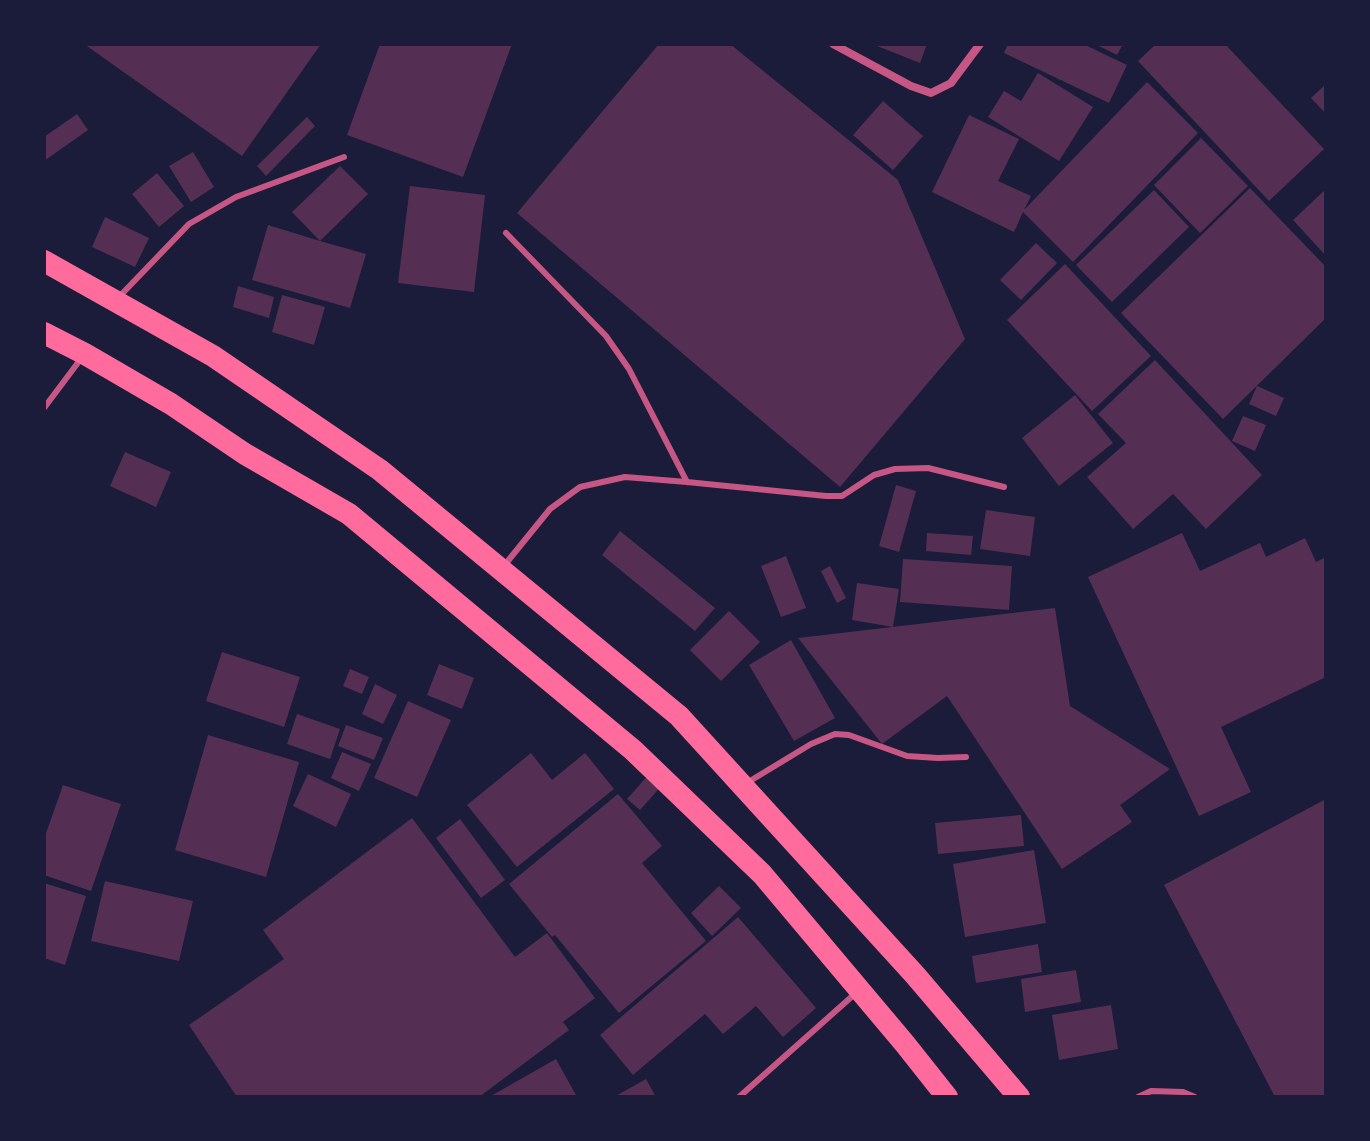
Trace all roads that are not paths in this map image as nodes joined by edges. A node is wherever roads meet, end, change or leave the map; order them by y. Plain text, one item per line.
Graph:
1 (833, 44) edge
2 (980, 44) edge
3 (344, 157) dead end
4 (506, 233) dead end
5 (44, 261) edge
6 (115, 300) junction
7 (44, 333) edge
8 (85, 354) junction
9 (44, 408) edge
10 (687, 482) junction
11 (1004, 487) dead end
12 (500, 570) junction
13 (966, 757) dead end
14 (742, 786) junction
15 (860, 990) junction
16 (739, 1097) edge
17 (947, 1097) edge
18 (1019, 1097) edge
19 (1138, 1097) edge
20 (1195, 1097) edge

1 - 2 street
3 - 6 lane
4 - 10 lane
5 - 6 highway
6 - 12 highway
7 - 8 highway
8 - 9 lane
8 - 15 highway
10 - 11 lane
10 - 12 lane
12 - 14 highway
13 - 14 lane
14 - 18 highway
15 - 16 lane
15 - 17 highway
19 - 20 lane

